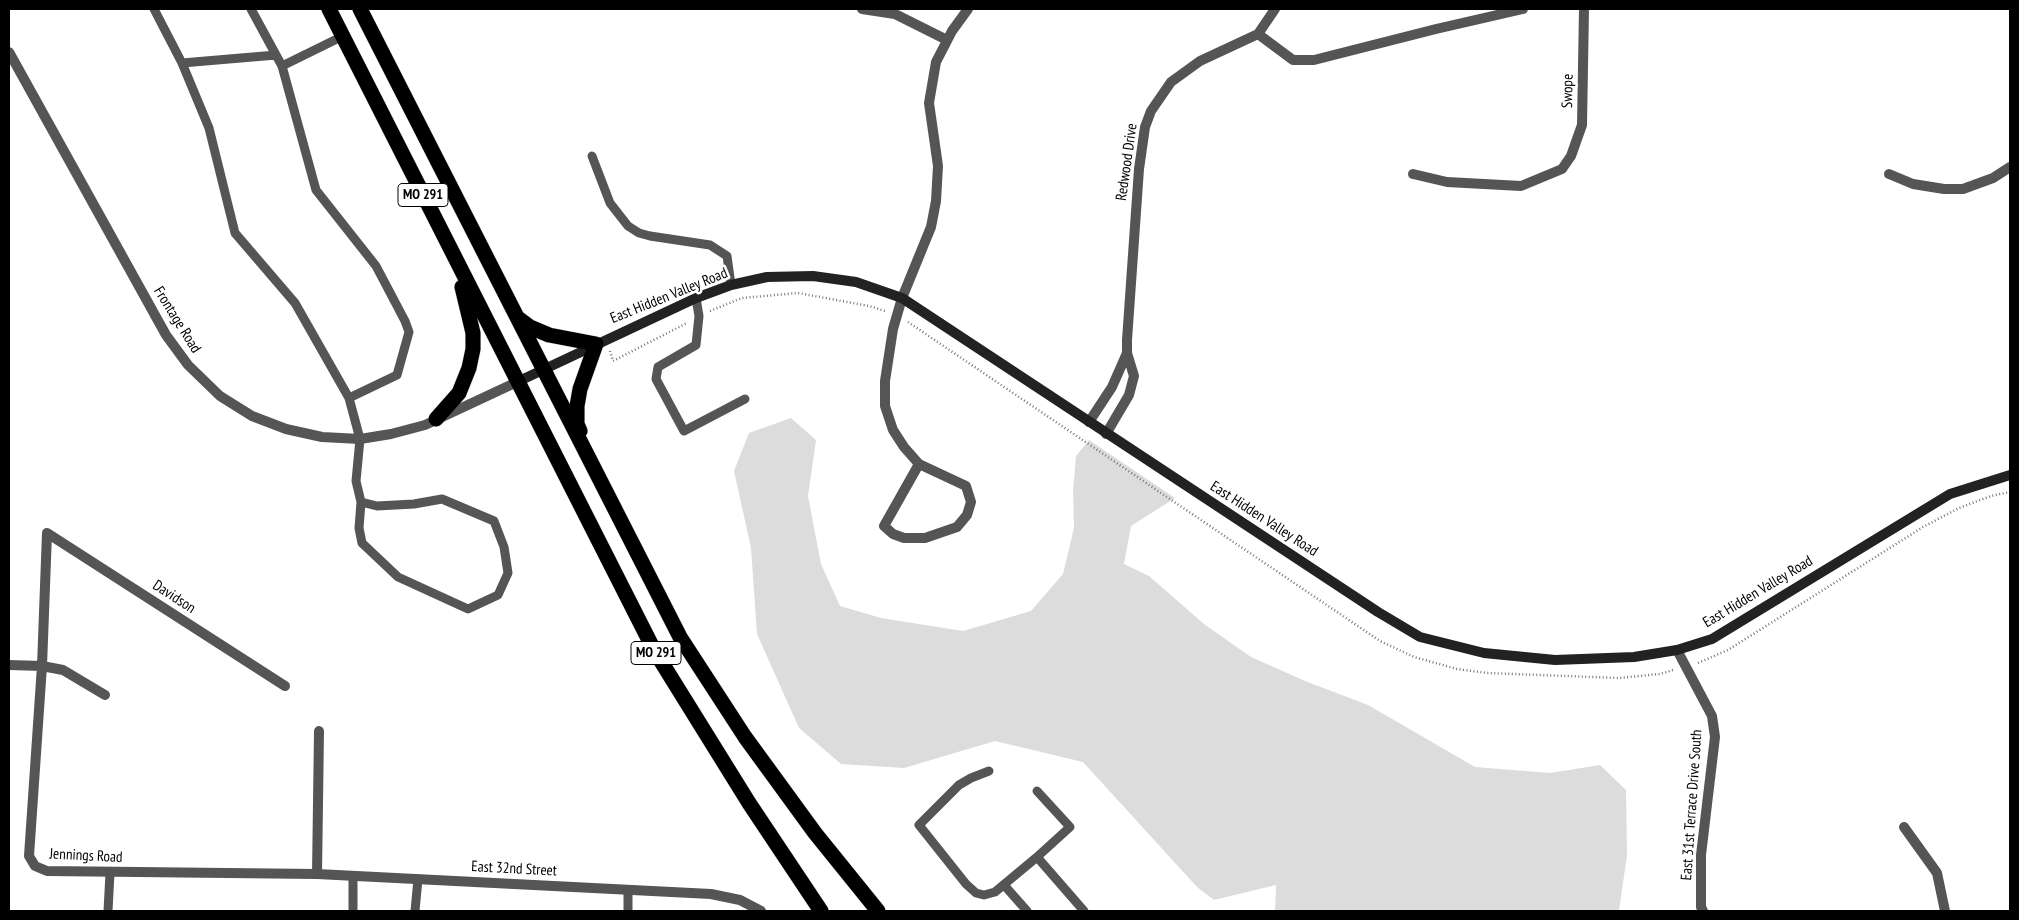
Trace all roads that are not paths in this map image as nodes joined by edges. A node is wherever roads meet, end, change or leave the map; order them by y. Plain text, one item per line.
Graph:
1 (154, 9) edge
2 (251, 9) edge
3 (329, 9) edge
4 (360, 9) edge
5 (862, 9) edge
6 (968, 9) edge
7 (1275, 9) edge
8 (1522, 9) edge
9 (1584, 9) edge
10 (1258, 34) junction
11 (343, 36) junction
12 (947, 40) junction
13 (9, 52) edge
14 (276, 55) junction
15 (182, 63) junction
16 (282, 66) junction
17 (592, 156) dead end
18 (2010, 166) edge
19 (1413, 174) dead end
20 (1889, 174) dead end
21 (452, 252) junction
22 (732, 285) junction
23 (696, 298) junction
24 (902, 298) junction
25 (516, 317) junction
26 (601, 341) junction
27 (1127, 353) junction
28 (544, 370) junction
29 (517, 382) junction
30 (349, 398) junction
31 (745, 399) dead end
32 (436, 419) junction
33 (1089, 422) junction
34 (1106, 434) junction
35 (360, 439) junction
36 (588, 458) junction
37 (919, 464) junction
38 (2010, 475) edge
39 (361, 502) junction
40 (47, 533) joint
41 (1677, 650) junction
42 (9, 665) edge
43 (42, 666) junction
44 (285, 686) dead end
45 (105, 695) dead end
46 (319, 731) dead end
47 (989, 771) dead end
48 (1037, 791) dead end
49 (1904, 827) dead end
50 (1037, 857) junction
51 (110, 873) junction
52 (262, 874) joint
53 (317, 874) junction
54 (354, 876) junction
55 (418, 879) junction
56 (1004, 885) junction
57 (628, 890) junction
58 (108, 911) edge
59 (353, 911) edge
60 (415, 911) edge
61 (628, 911) edge
62 (761, 911) edge
63 (820, 911) edge
64 (878, 911) edge
65 (1027, 911) edge
66 (1084, 911) edge
67 (1703, 911) edge
68 (1945, 911) edge

1 - 15 lane
2 - 14 lane
3 - 11 highway, MO 291
4 - 25 highway, MO 291
5 - 12 street
6 - 12 street
7 - 10 street
8 - 10 street
9 - 19 street, Swope
10 - 27 street, Redwood Drive
11 - 16 lane
11 - 21 highway, MO 291
12 - 24 street
13 - 35 street, Frontage Road
14 - 15 lane
14 - 16 lane
15 - 30 lane
16 - 30 lane
17 - 22 lane
18 - 20 street
21 - 29 highway, MO 291
21 - 32 highway
22 - 23 main road, East Hidden Valley Road
22 - 24 main road, East Hidden Valley Road
23 - 26 main road, East Hidden Valley Road
23 - 31 lane
24 - 33 main road, East Hidden Valley Road
24 - 37 street
25 - 26 highway
25 - 28 highway, MO 291
26 - 28 main road, East Hidden Valley Road
26 - 36 highway
27 - 33 street, Redwood Drive
27 - 34 street, Redwood Drive
28 - 29 main road, East Hidden Valley Road
28 - 36 highway, MO 291
29 - 32 street, Frontage Road
29 - 63 highway, MO 291
30 - 35 lane
32 - 35 street, Frontage Road
33 - 34 main road, East Hidden Valley Road
34 - 41 main road, East Hidden Valley Road
35 - 39 lane
36 - 64 highway, MO 291
37 - 37 street
38 - 41 main road, East Hidden Valley Road
39 - 39 lane
40 - 43 street, Jennings Road
40 - 44 street, Davidson
41 - 67 street, East 31st Terrace Drive South
42 - 43 street
43 - 45 street
43 - 51 street, Jennings Road
46 - 53 street
47 - 56 lane
48 - 50 lane
49 - 68 street
50 - 56 lane
50 - 66 lane
51 - 52 street, Jennings Road
51 - 58 lane
52 - 53 street, East 32nd Street
53 - 54 street, East 32nd Street
54 - 55 street, East 32nd Street
54 - 59 lane
55 - 57 street, East 32nd Street
55 - 60 lane
56 - 65 lane
57 - 61 lane
57 - 62 street, East 32nd Street

